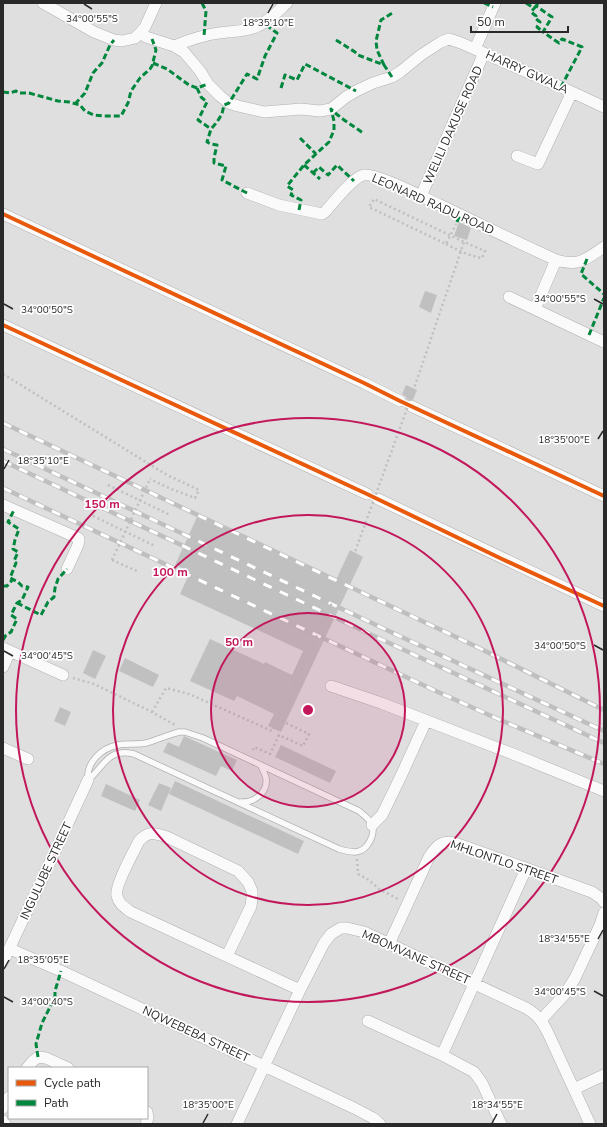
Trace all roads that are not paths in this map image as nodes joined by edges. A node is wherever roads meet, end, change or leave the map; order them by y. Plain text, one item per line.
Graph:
1 (156, 3) edge
2 (287, 3) edge
3 (495, 3) edge
4 (47, 4) edge
5 (140, 33) junction
6 (174, 46) junction
7 (479, 51) junction
8 (572, 92) junction
9 (604, 107) edge
10 (516, 156) dead end
11 (247, 193) dead end
12 (421, 196) junction
13 (3, 214) edge
14 (604, 247) edge
15 (556, 260) junction
16 (509, 297) dead end
17 (534, 309) junction
18 (3, 325) edge
19 (604, 342) edge
20 (400, 401) dead end
21 (411, 406) dead end
22 (367, 494) dead end
23 (604, 496) edge
24 (378, 499) dead end
25 (3, 505) edge
26 (67, 569) dead end
27 (604, 606) edge
28 (7, 649) edge
29 (3, 667) edge
30 (63, 675) road end
31 (331, 686) dead end
32 (426, 721) junction
33 (3, 748) edge
34 (28, 759) dead end
35 (261, 766) junction
36 (88, 780) junction
37 (604, 791) edge
38 (238, 802) junction
39 (372, 825) junction
40 (526, 869) junction
41 (604, 902) edge
42 (604, 913) edge
43 (389, 944) junction
44 (10, 949) junction
45 (227, 956) junction
46 (3, 962) edge
47 (474, 983) junction
48 (300, 990) junction
49 (541, 1020) junction
50 (368, 1021) dead end
51 (442, 1055) junction
52 (265, 1066) junction
53 (28, 1067) edge
54 (66, 1067) edge
55 (604, 1075) edge
56 (574, 1089) junction
57 (8, 1099) edge
58 (3, 1108) edge
59 (3, 1121) edge
60 (5, 1124) edge
61 (238, 1124) edge
62 (380, 1124) edge
63 (501, 1124) edge
64 (590, 1124) edge

1 - 5 street
2 - 6 street
3 - 7 street, WELILI DAKUSE ROAD
4 - 5 street
5 - 6 street
6 - 7 street, HARRY GWALA
7 - 8 street, HARRY GWALA
7 - 12 street, WELILI DAKUSE ROAD
8 - 9 street, HARRY GWALA
8 - 10 street
11 - 12 street, LEONARD RADU ROAD
12 - 15 street, LEONARD RADU ROAD
13 - 20 street
14 - 15 street, LEONARD RADU ROAD
15 - 17 street
16 - 17 street
17 - 19 street
18 - 22 street
21 - 23 street
24 - 27 street
25 - 26 street
28 - 29 street
28 - 30 street
31 - 32 street
32 - 37 street
32 - 39 street
33 - 34 street
35 - 36 lane
35 - 38 lane
35 - 39 lane
36 - 38 lane
36 - 44 street, INGULUBE STREET
38 - 39 lane
40 - 41 street, MHLONTLO STREET
40 - 43 street, MHLONTLO STREET
40 - 47 street
42 - 49 street
43 - 47 street, MBOMVANE STREET
43 - 48 street, MBOMVANE STREET
44 - 46 street, INGULUBE STREET
44 - 52 street, NQWEBEBA STREET
45 - 45 street
45 - 48 street
47 - 49 street, MBOMVANE STREET
47 - 51 street
48 - 52 street, MBOMVANE STREET
49 - 56 street, MBOMVANE STREET
50 - 51 street
51 - 63 street
52 - 61 street, MBOMVANE STREET
52 - 62 street, NQWEBEBA STREET
53 - 54 street
55 - 56 street
56 - 64 street, MBOMVANE STREET
57 - 58 street
59 - 60 street

